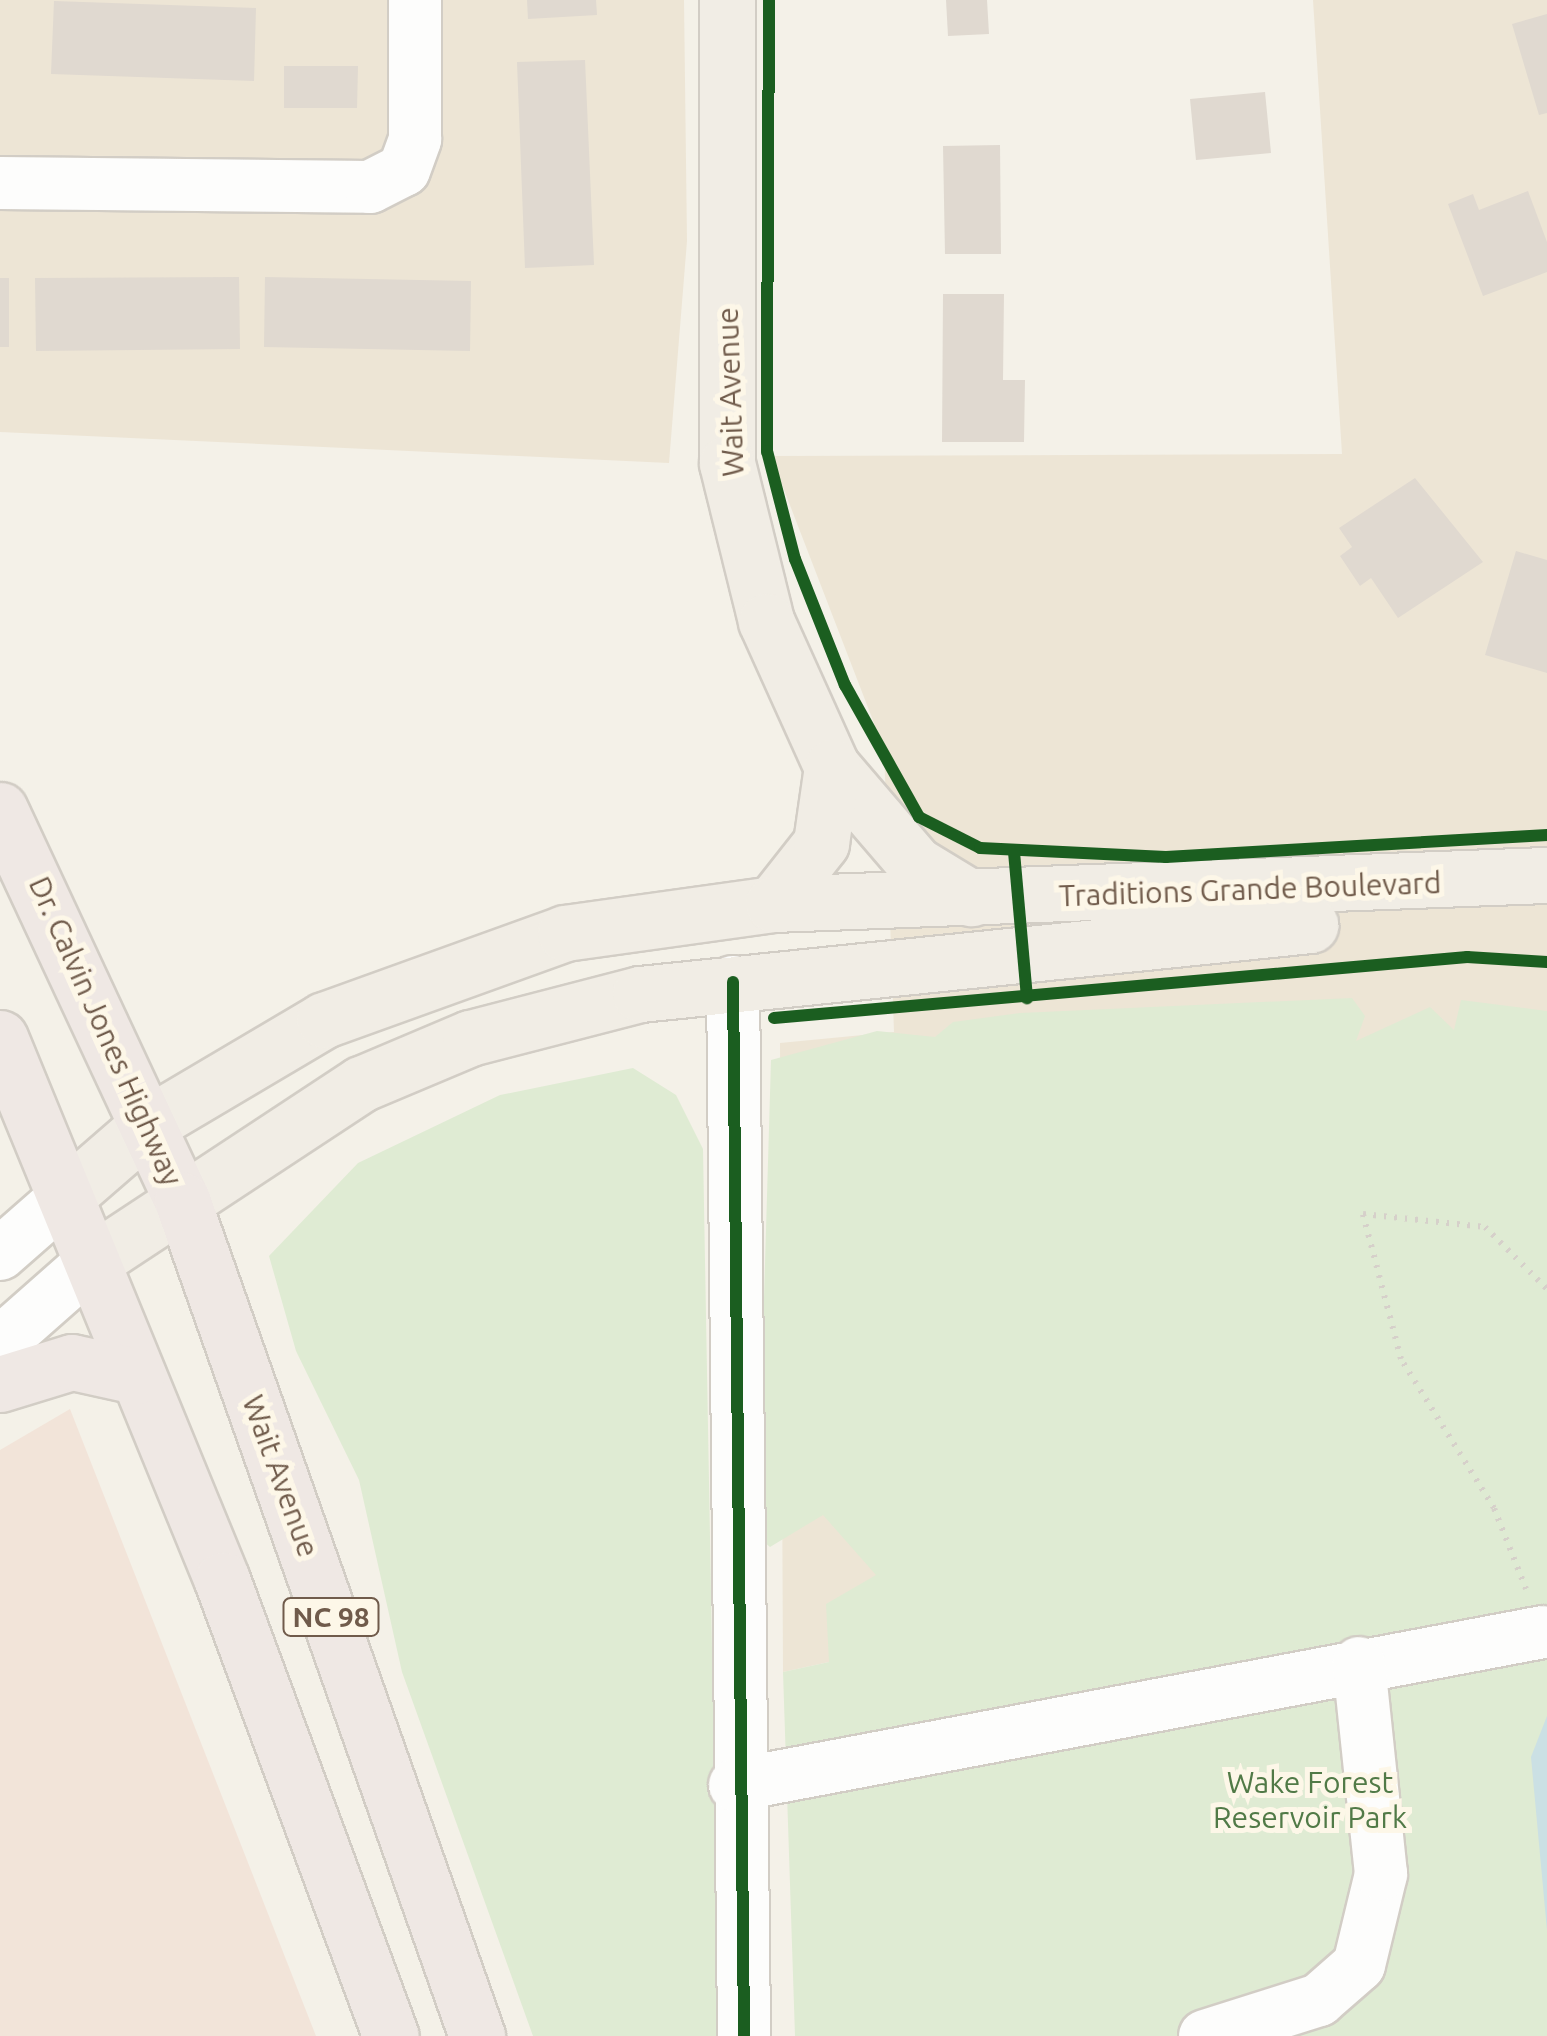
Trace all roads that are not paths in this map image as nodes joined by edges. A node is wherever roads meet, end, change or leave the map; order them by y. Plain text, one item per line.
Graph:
1 (415, 0) edge
2 (727, 0) edge
3 (0, 183) edge
4 (832, 767) junction
5 (0, 810) edge
6 (1547, 875) edge
7 (971, 898) junction
8 (773, 904) junction
9 (1547, 914) edge
10 (733, 982) junction
11 (0, 1038) edge
12 (150, 1124) junction
13 (66, 1196) junction
14 (182, 1200) junction
15 (0, 1254) edge
16 (94, 1260) junction
17 (0, 1343) edge
18 (136, 1376) junction
19 (0, 1384) edge
20 (1543, 1632) road end
21 (1360, 1663) junction
22 (735, 1785) junction
23 (390, 2036) edge
24 (478, 2036) edge
25 (744, 2036) edge
26 (1205, 2036) edge

1 - 3 street
2 - 4 main road, Wait Avenue
4 - 7 main road, Wait Avenue
4 - 8 main road
5 - 12 highway, Dr. Calvin Jones Highway / NC 98
6 - 7 main road, Traditions Grande Boulevard
7 - 8 main road, Traditions Grande Boulevard
8 - 12 main road, Traditions Grande Boulevard
9 - 10 main road, Traditions Grande Boulevard
10 - 14 main road, Traditions Grande Boulevard
10 - 22 street
11 - 13 highway, NC 98
12 - 13 main road, Traditions Grande Boulevard
12 - 14 highway, Dr. Calvin Jones Highway / NC 98
13 - 15 street
13 - 16 highway, NC 98
14 - 16 main road, Traditions Grande Boulevard
14 - 24 highway, Wait Avenue / NC 98
16 - 17 street
16 - 18 highway, NC 98
18 - 19 highway
18 - 23 highway, NC 98
20 - 21 street
21 - 22 street
21 - 26 street
22 - 25 street

